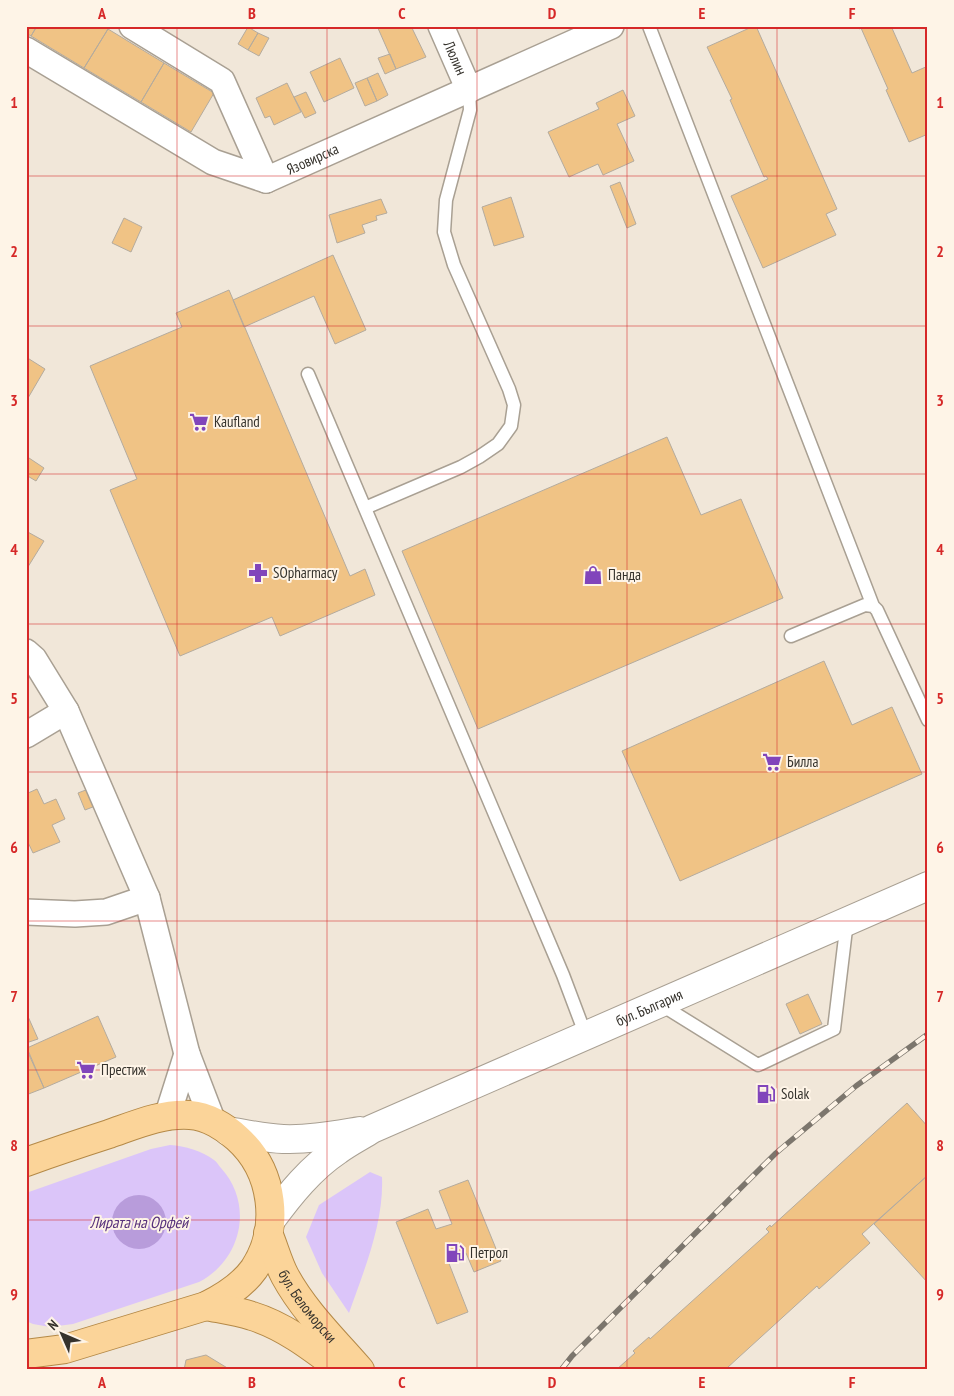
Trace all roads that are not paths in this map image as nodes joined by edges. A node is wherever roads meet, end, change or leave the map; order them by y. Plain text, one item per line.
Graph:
1 (132, 26) edge
2 (441, 26) edge
3 (611, 26) edge
4 (648, 26) edge
5 (26, 50) edge
6 (469, 90) junction
7 (266, 180) junction
8 (308, 374) dead end
9 (365, 508) junction
10 (872, 606) junction
11 (790, 636) dead end
12 (26, 652) edge
13 (66, 711) junction
14 (928, 720) edge
15 (26, 734) edge
16 (928, 886) edge
17 (147, 898) junction
18 (26, 912) edge
19 (847, 921) junction
20 (660, 1004) junction
21 (586, 1036) junction
22 (187, 1054) junction
23 (168, 1117) junction
24 (221, 1126) junction
25 (372, 1129) junction
26 (26, 1162) edge
27 (269, 1226) junction
28 (206, 1306) junction
29 (26, 1354) edge
30 (342, 1370) edge
31 (360, 1370) edge

1 - 7 street
2 - 6 street, Люлин
3 - 6 street, Язовирска
4 - 10 lane
5 - 7 street
6 - 7 street, Язовирска
6 - 9 lane
8 - 9 lane
9 - 21 lane
10 - 11 lane
10 - 14 lane
12 - 13 street
13 - 15 street
13 - 17 street
16 - 19 street, бул. България
17 - 18 street
17 - 22 street
19 - 20 street, бул. България
19 - 20 lane
20 - 21 street, бул. България
21 - 25 street, бул. България
22 - 23 street
22 - 24 street
23 - 24 main road
23 - 26 main road
24 - 25 street, бул. България
24 - 27 main road
25 - 27 street, бул. България
27 - 28 main road
27 - 31 main road, бул. Беломорски
28 - 29 main road
28 - 30 main road, бул. Беломорски

